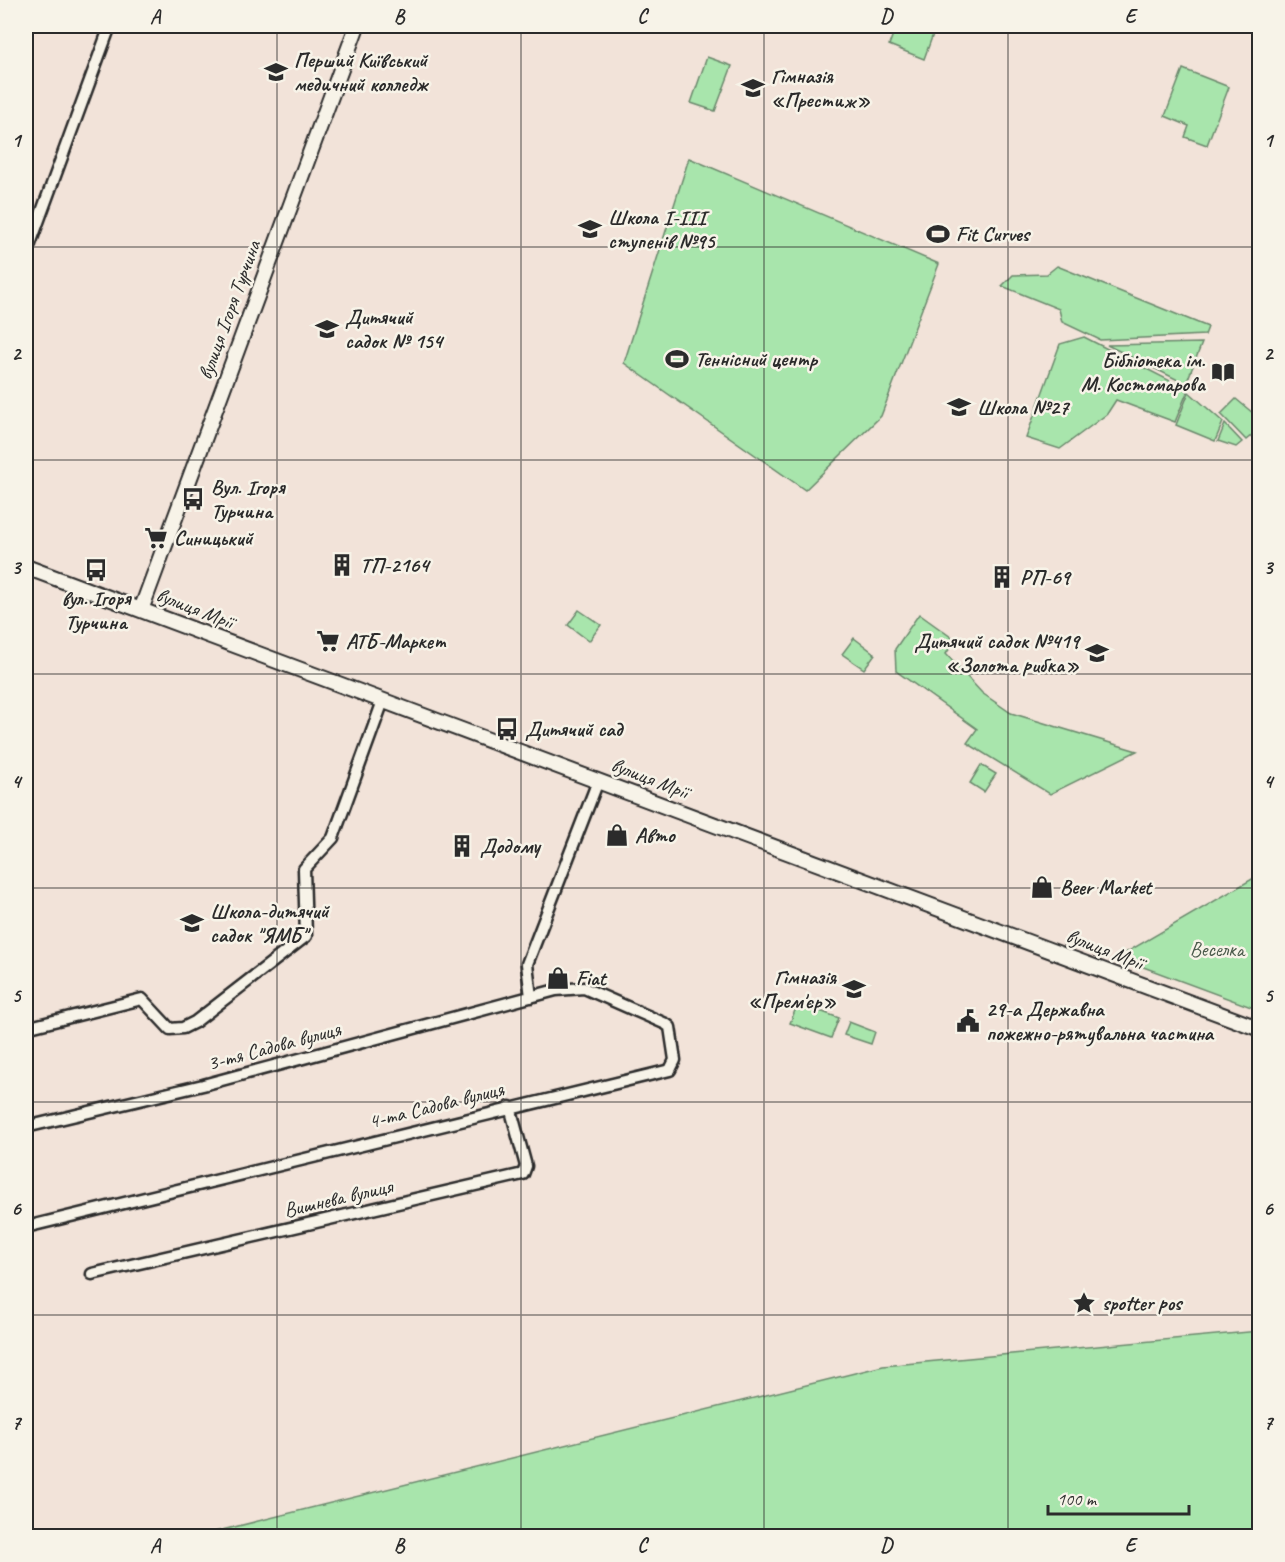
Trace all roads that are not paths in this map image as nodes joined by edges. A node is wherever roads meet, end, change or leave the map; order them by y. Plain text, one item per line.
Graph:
1 (110, 26) edge
2 (357, 26) edge
3 (26, 255) edge
4 (26, 567) edge
5 (141, 610) junction
6 (383, 701) junction
7 (598, 781) junction
8 (531, 997) junction
9 (26, 1028) edge
10 (1260, 1029) edge
11 (510, 1107) junction
12 (26, 1127) edge
13 (26, 1227) edge
14 (92, 1274) dead end

1 - 3 street
2 - 5 street, вулиця Ігоря Турчина
4 - 5 street, вулиця Мрії
5 - 6 street, вулиця Мрії
6 - 7 street, вулиця Мрії
6 - 9 street
7 - 8 street
7 - 10 street, вулиця Мрії
8 - 11 street, 4-та Садова вулиця
8 - 12 street, 3-тя Садова вулиця
11 - 13 street, 4-та Садова вулиця
11 - 14 street, Вишнева вулиця

